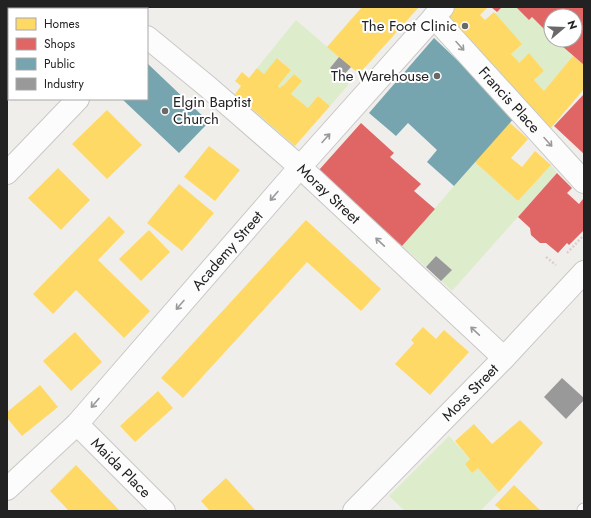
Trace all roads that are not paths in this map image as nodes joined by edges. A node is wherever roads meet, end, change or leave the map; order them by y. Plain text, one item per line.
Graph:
1 (439, 12) edge
2 (148, 38) edge
3 (77, 100) edge
4 (300, 167) junction
5 (7, 173) edge
6 (584, 182) edge
7 (584, 272) edge
8 (504, 358) junction
9 (77, 424) junction
10 (7, 489) edge
11 (164, 511) edge
12 (354, 511) edge

4 -> 1 street, Academy Street
1 -> 6 street, Francis Place
2 - 4 street, Moray Street
3 - 5 street
8 -> 4 street, Moray Street
4 -> 9 street, Academy Street
7 - 8 street, Moss Street
8 - 12 street, Moss Street
9 - 10 street, Academy Street
9 - 11 street, Maida Place

